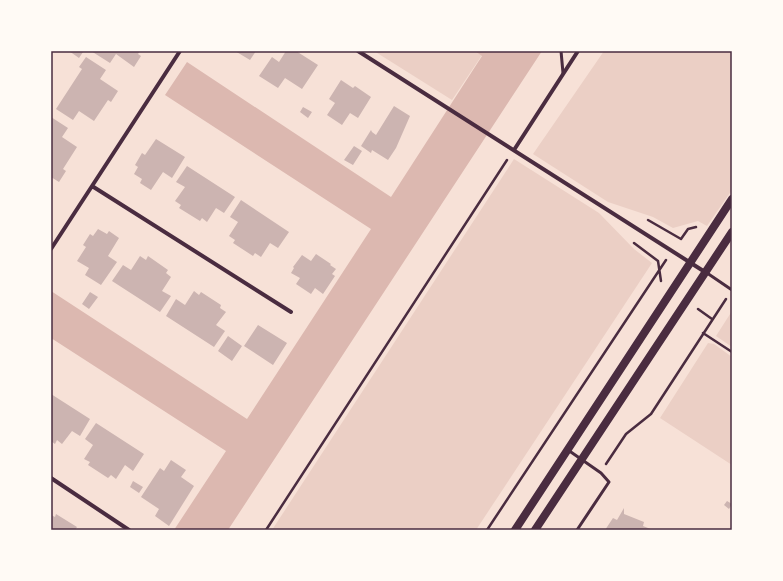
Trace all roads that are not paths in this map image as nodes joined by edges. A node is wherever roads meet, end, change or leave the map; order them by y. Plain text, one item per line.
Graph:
1 (180, 51) edge
2 (358, 51) edge
3 (561, 51) edge
4 (578, 51) edge
5 (563, 74) junction
6 (514, 150) junction
7 (92, 186) junction
8 (732, 199) edge
9 (732, 232) edge
10 (51, 249) edge
11 (690, 262) junction
12 (705, 272) junction
13 (732, 290) edge
14 (291, 312) dead end
15 (568, 450) junction
16 (582, 459) junction
17 (51, 478) edge
18 (128, 530) edge
19 (515, 530) edge
20 (535, 530) edge
21 (577, 530) edge

1 - 7 street
2 - 6 street
3 - 5 lane
4 - 5 street
5 - 6 street
6 - 11 street
7 - 10 street
7 - 14 street
8 - 11 main road
9 - 12 main road
11 - 12 street
11 - 15 main road
12 - 13 lane
12 - 16 main road
15 - 16 lane
15 - 19 main road
16 - 20 main road
16 - 21 lane
17 - 18 street

